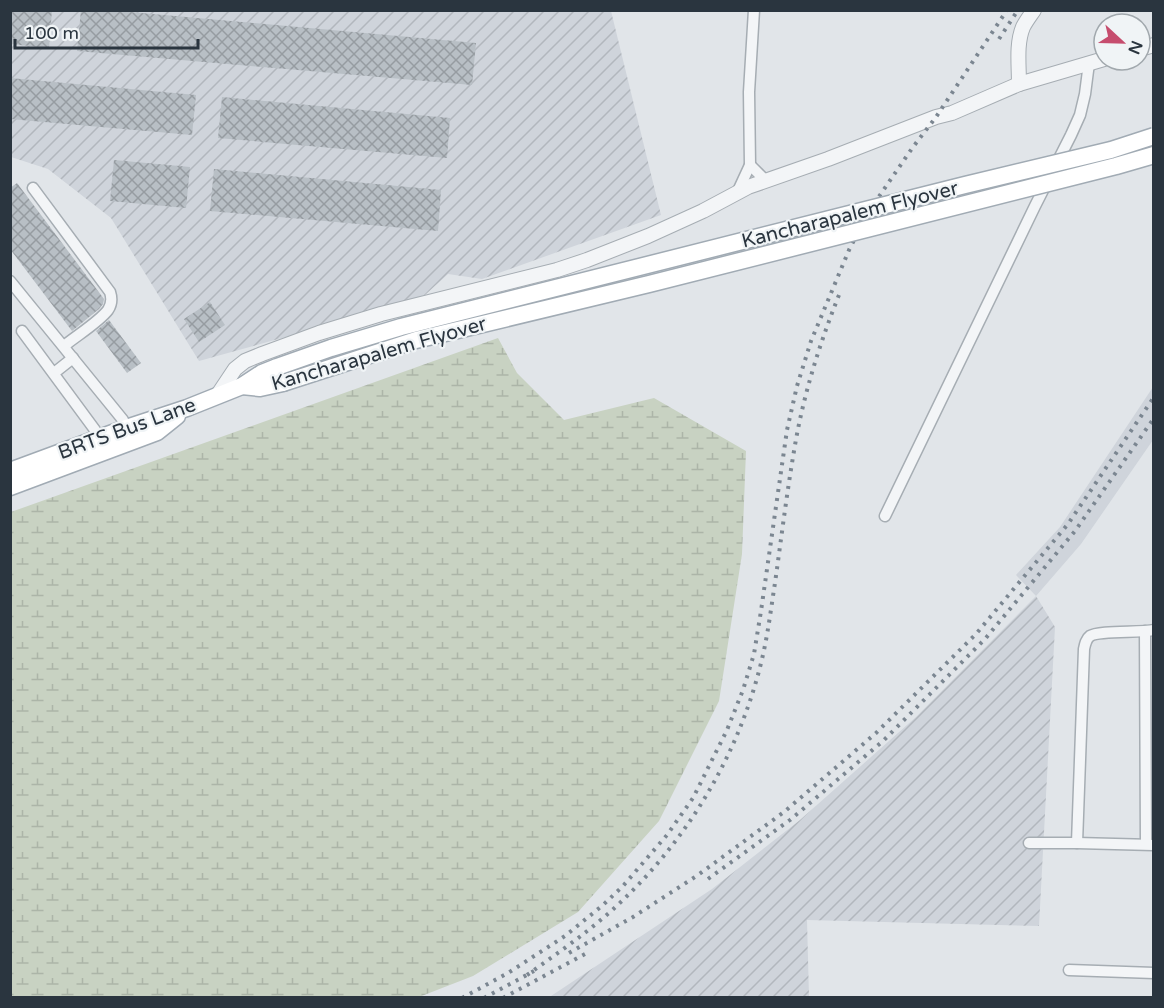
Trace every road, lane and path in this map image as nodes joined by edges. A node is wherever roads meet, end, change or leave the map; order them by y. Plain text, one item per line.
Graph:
1 (754, 10) edge
2 (1034, 10) edge
3 (1092, 62) edge
4 (1089, 63) junction
5 (1019, 84) junction
6 (1154, 136) edge
7 (1154, 156) edge
8 (750, 165) junction
9 (766, 181) junction
10 (33, 188) dead end
11 (738, 191) junction
12 (10, 281) edge
13 (21, 330) dead end
14 (64, 346) junction
15 (74, 358) junction
16 (54, 373) junction
17 (280, 375) junction
18 (243, 386) joint
19 (217, 396) junction
20 (187, 408) junction
21 (123, 420) junction
22 (95, 430) junction
23 (10, 459) edge
24 (10, 471) edge
25 (10, 487) edge
26 (885, 516) dead end
27 (1149, 630) edge
28 (1029, 843) dead end
29 (1077, 843) junction
30 (1150, 845) edge
31 (1069, 969) dead end
32 (1154, 973) edge

1 - 8 street
2 - 5 street
3 - 4 street
4 - 5 street
4 - 26 street
5 - 9 street
6 - 17 main road, Kancharapalem Flyover, bridge
7 - 17 main road, Kancharapalem Flyover, bridge
8 - 9 street
8 - 11 street
9 - 11 street
10 - 14 street
11 - 19 street
12 - 14 street
13 - 16 street
14 - 15 street
15 - 16 street
15 - 21 street
16 - 22 street
17 - 18 main road, Kancharapalem Flyover
18 - 19 main road, BRTS Bus Lane
19 - 20 main road, BRTS Bus Lane
20 - 21 main road
20 - 24 main road, BRTS Bus Lane
20 - 25 main road
21 - 22 main road
22 - 23 main road
27 - 29 street
27 - 30 street
28 - 29 street
29 - 30 street
31 - 32 street

